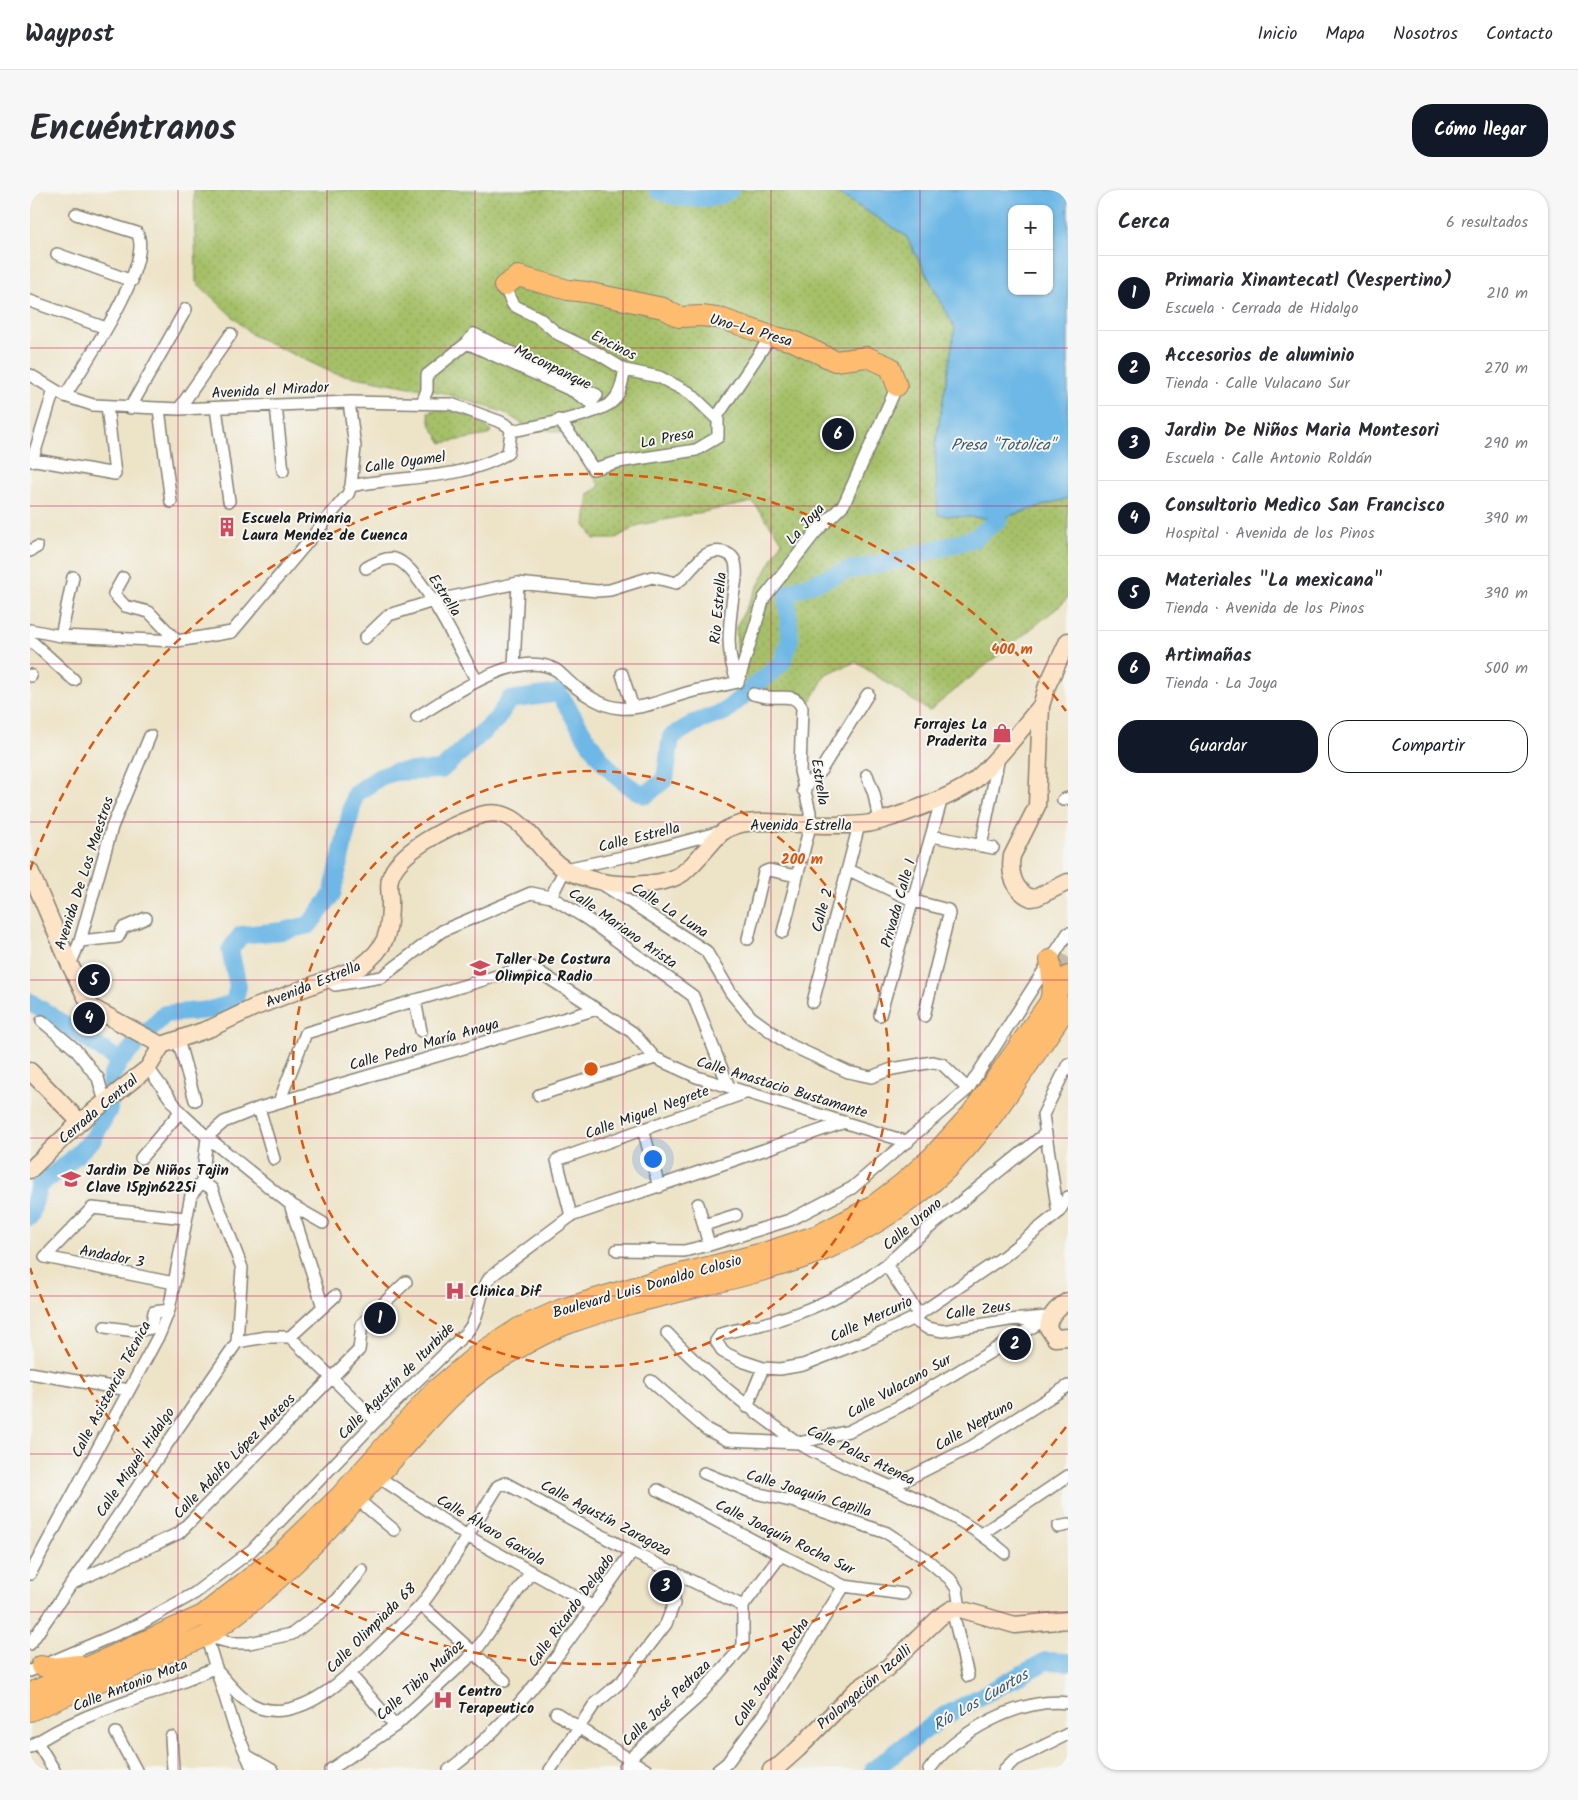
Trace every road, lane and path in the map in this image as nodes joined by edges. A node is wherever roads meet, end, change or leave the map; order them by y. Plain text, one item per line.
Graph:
1 (76, 214) dead end
2 (57, 254) dead end
3 (132, 281) junction
4 (504, 286) joint
5 (30, 301) edge
6 (186, 309) dead end
7 (106, 328) junction
8 (231, 334) dead end
9 (771, 336) junction
10 (467, 343) junction
11 (625, 370) junction
12 (30, 375) edge
13 (897, 386) joint
14 (54, 390) junction
15 (65, 396) junction
16 (349, 402) junction
17 (422, 402) junction
18 (107, 406) junction
19 (276, 406) junction
20 (130, 408) junction
21 (216, 408) junction
22 (159, 409) junction
23 (179, 409) junction
24 (559, 420) junction
25 (718, 420) junction
26 (511, 431) junction
27 (31, 460) edge
28 (283, 471) dead end
29 (351, 486) junction
30 (229, 501) dead end
31 (171, 502) dead end
32 (366, 568) dead end
33 (73, 577) dead end
34 (123, 578) dead end
35 (518, 582) junction
36 (433, 601) junction
37 (30, 630) edge
38 (60, 636) junction
39 (364, 638) dead end
40 (30, 640) edge
41 (177, 641) junction
42 (1068, 641) edge
43 (514, 667) junction
44 (622, 674) dead end
45 (74, 680) dead end
46 (476, 681) junction
47 (739, 683) junction
48 (753, 694) dead end
49 (868, 694) dead end
50 (1042, 706) junction
51 (633, 708) junction
52 (417, 717) dead end
53 (150, 736) dead end
54 (1000, 756) junction
55 (867, 774) dead end
56 (803, 790) junction
57 (942, 798) junction
58 (879, 822) junction
59 (859, 825) junction
60 (810, 826) junction
61 (720, 832) junction
62 (932, 836) junction
63 (981, 846) junction
64 (993, 848) dead end
65 (565, 869) junction
66 (848, 870) junction
67 (30, 871) edge
68 (796, 876) junction
69 (597, 881) junction
70 (1068, 882) edge
71 (551, 897) junction
72 (35, 898) edge
73 (914, 901) junction
74 (146, 918) dead end
75 (783, 932) dead end
76 (1068, 933) edge
77 (748, 939) dead end
78 (80, 941) junction
79 (1050, 960) junction
80 (70, 965) junction
81 (1068, 976) edge
82 (327, 979) junction
83 (414, 1000) junction
84 (813, 1002) dead end
85 (1059, 1003) edge
86 (597, 1009) junction
87 (880, 1016) dead end
88 (924, 1016) dead end
89 (42, 1021) dead end
90 (421, 1031) dead end
91 (178, 1040) junction
92 (161, 1045) junction
93 (655, 1058) junction
94 (1068, 1064) edge
95 (148, 1068) junction
96 (30, 1071) edge
97 (729, 1087) junction
98 (968, 1089) junction
99 (748, 1092) junction
100 (539, 1095) dead end
101 (195, 1100) dead end
102 (105, 1102) junction
103 (279, 1102) junction
104 (259, 1108) junction
105 (180, 1112) junction
106 (80, 1122) junction
107 (845, 1122) junction
108 (643, 1129) junction
109 (1046, 1133) junction
110 (207, 1137) junction
111 (908, 1142) junction
112 (141, 1158) dead end
113 (274, 1159) dead end
114 (32, 1163) edge
115 (202, 1182) junction
116 (658, 1187) junction
117 (1068, 1196) edge
118 (290, 1204) junction
119 (698, 1204) dead end
120 (1058, 1213) junction
121 (736, 1215) dead end
122 (571, 1216) junction
123 (185, 1218) junction
124 (323, 1224) dead end
125 (704, 1225) junction
126 (709, 1245) junction
127 (617, 1250) dead end
128 (887, 1266) junction
129 (406, 1282) dead end
130 (174, 1283) junction
131 (336, 1296) dead end
132 (1068, 1301) edge
133 (323, 1307) junction
134 (169, 1310) junction
135 (1051, 1316) junction
136 (915, 1317) junction
137 (105, 1327) dead end
138 (666, 1334) dead end
139 (290, 1337) junction
140 (1068, 1337) edge
141 (716, 1341) joint
142 (237, 1342) junction
143 (763, 1368) junction
144 (30, 1373) edge
145 (332, 1376) junction
146 (651, 1381) dead end
147 (1068, 1386) edge
148 (129, 1390) junction
149 (401, 1397) junction
150 (747, 1407) junction
151 (416, 1411) junction
152 (376, 1421) junction
153 (799, 1443) junction
154 (704, 1473) dead end
155 (377, 1476) junction
156 (1068, 1476) edge
157 (508, 1483) joint
158 (893, 1486) junction
159 (658, 1490) dead end
160 (357, 1499) junction
161 (394, 1530) dead end
162 (983, 1533) junction
163 (467, 1536) junction
164 (632, 1552) junction
165 (1005, 1553) dead end
166 (781, 1556) junction
167 (362, 1570) dead end
168 (674, 1571) junction
169 (531, 1572) junction
170 (30, 1574) edge
171 (70, 1584) junction
172 (844, 1586) junction
173 (904, 1594) dead end
174 (421, 1605) junction
175 (592, 1606) junction
176 (743, 1606) junction
177 (956, 1609) junction
178 (1068, 1620) edge
179 (206, 1636) junction
180 (30, 1644) edge
181 (475, 1652) junction
182 (109, 1658) junction
183 (35, 1668) edge
184 (217, 1669) junction
185 (350, 1674) junction
186 (968, 1676) dead end
187 (505, 1681) dead end
188 (30, 1693) edge
189 (1068, 1703) edge
190 (30, 1712) edge
191 (556, 1713) dead end
192 (394, 1726) junction
193 (577, 1728) junction
194 (116, 1733) dead end
195 (1068, 1734) edge
196 (171, 1738) dead end
197 (34, 1744) edge
198 (246, 1755) junction
199 (626, 1765) edge
200 (132, 1768) edge
201 (54, 1770) edge
202 (173, 1770) edge
203 (253, 1770) edge
204 (272, 1770) edge
205 (330, 1770) edge
206 (449, 1770) edge
207 (550, 1770) edge
208 (646, 1770) edge
209 (718, 1770) edge
210 (771, 1770) edge
211 (929, 1770) edge
212 (1004, 1770) edge

1 - 3 street
2 - 3 street
3 - 7 street
4 - 9 highway, Uno-La Presa
4 - 11 street, Encinos
5 - 7 street
6 - 20 street
7 - 15 street
8 - 23 street
9 - 13 highway, Uno-La Presa
9 - 25 street, La Presa
10 - 10 street, Maconpanque
10 - 17 street
11 - 24 street
11 - 25 street, Encinos
12 - 14 street, Avenida el Mirador
13 - 47 street, La Joya
14 - 15 street, Avenida el Mirador
14 - 27 street
15 - 18 street, Avenida el Mirador
16 - 17 street, Avenida el Mirador
16 - 19 street, Avenida el Mirador
16 - 29 street
17 - 26 street, Avenida el Mirador
18 - 20 street, Avenida el Mirador
18 - 27 street
19 - 21 street, Avenida el Mirador
19 - 28 street
20 - 22 street, Avenida el Mirador
21 - 23 street, Avenida el Mirador
21 - 30 street
22 - 23 street, Avenida el Mirador
22 - 31 street
24 - 25 street, La Presa
24 - 26 street
26 - 29 street, Calle Oyamel
29 - 41 street, Calle Oyamel
32 - 36 street, Estrella
33 - 38 street
34 - 41 street
35 - 36 street, Rio Estrella
35 - 43 street
35 - 47 street, Rio Estrella
36 - 39 street, Rio Estrella
36 - 46 street, Estrella
37 - 38 street
38 - 41 street
40 - 45 street
42 - 50 street
43 - 46 street
43 - 51 street
44 - 51 street
46 - 52 street
47 - 51 street
48 - 56 street, Estrella
49 - 56 street
50 - 54 street, Avenida Estrella
50 - 70 street
53 - 78 street, Avenida De Los Maestros
54 - 57 street, Avenida Estrella
54 - 63 street
55 - 58 street
56 - 60 street, Estrella
57 - 58 street, Avenida Estrella
57 - 62 street, Privada Calle 1
58 - 59 street, Avenida Estrella
59 - 60 street, Avenida Estrella
59 - 66 street, Calle 2
60 - 61 street, Avenida Estrella
60 - 68 street
61 - 65 street, Calle Estrella
61 - 69 street, Avenida Estrella
62 - 63 street
62 - 73 street, Privada Calle 1
63 - 64 street
65 - 69 street, Avenida Estrella
65 - 71 street
65 - 82 street, Avenida Estrella
66 - 73 street
66 - 84 street, Calle 2
67 - 72 street
68 - 75 street
68 - 77 street
69 - 98 street, Calle La Luna
71 - 82 street, Calle Mariano Arista
71 - 97 street, Calle Mariano Arista
72 - 80 street
73 - 87 street, Privada Calle 1
73 - 88 street
74 - 78 street
76 - 79 street
78 - 80 street, Avenida De Los Maestros
79 - 85 highway
79 - 98 street
80 - 92 street
81 - 85 highway, Boulevard Luis Donaldo Colosio
82 - 91 street, Avenida Estrella
83 - 86 street, Calle Anastacio Bustamante
83 - 90 street
83 - 103 street
85 - 151 highway, Boulevard Luis Donaldo Colosio
85 - 155 highway, Boulevard Luis Donaldo Colosio
86 - 93 street, Calle Anastacio Bustamante
86 - 103 street, Calle Pedro María Anaya
89 - 102 street
91 - 92 street, Avenida Estrella
91 - 101 street
92 - 95 street, Cerrada Central
93 - 97 street, Calle Anastacio Bustamante
93 - 100 street
94 - 109 street
95 - 102 street, Cerrada Central
95 - 105 street
96 - 106 street
97 - 99 street, Calle Anastacio Bustamante
98 - 111 street
99 - 107 street, Calle Anastacio Bustamante
99 - 108 street, Calle Miguel Negrete
102 - 106 street, Cerrada Central
103 - 104 street, Calle Pedro María Anaya
104 - 110 street, Calle Pedro María Anaya
104 - 113 street
105 - 110 street
105 - 112 street
106 - 114 street, Cerrada Central
107 - 111 street, Calle Anastacio Bustamante
107 - 116 street, Calle Agustín de Iturbide
108 - 116 street
108 - 122 street, Calle Miguel Negrete
109 - 120 street
109 - 128 street, Calle Urano
110 - 115 street
110 - 118 street
111 - 126 street
115 - 123 street, Calle Asistencia Técnica
115 - 142 street
116 - 122 street, Calle Agustín de Iturbide
117 - 120 street, Calle Mercurio
118 - 124 street
118 - 133 street
119 - 125 street
120 - 136 street, Calle Mercurio
121 - 125 street
122 - 149 street, Calle Agustín de Iturbide
123 - 130 street, Calle Asistencia Técnica
123 - 130 street, Andador 3
125 - 126 street
126 - 127 street
128 - 136 street
128 - 141 street, Calle Urano
129 - 145 street, Calle Adolfo López Mateos
130 - 134 street, Calle Asistencia Técnica
131 - 133 street
132 - 135 street
133 - 139 street
134 - 137 street
134 - 148 street, Calle Asistencia Técnica
135 - 136 street, Calle Zeus
135 - 140 street
135 - 153 street, Calle Vulacano Sur
136 - 143 street, Calle Mercurio
138 - 150 street, Calle Palas Atenea
139 - 142 street
139 - 145 street
141 - 143 street, Calle Mercurio
142 - 171 street, Calle Miguel Hidalgo
143 - 150 street
144 - 148 street
145 - 152 street
145 - 171 street, Calle Adolfo López Mateos
146 - 153 street, Calle Vulacano Sur
147 - 158 street, Calle Neptuno
148 - 170 street, Calle Asistencia Técnica
149 - 151 street
149 - 152 street, Calle Agustín de Iturbide
150 - 153 street, Calle Palas Atenea
151 - 182 highway, Boulevard Luis Donaldo Colosio
152 - 183 street, Calle Agustín de Iturbide
153 - 158 street, Calle Palas Atenea
154 - 177 street, Calle Joaquín Capilla
155 - 160 highway, Boulevard Luis Donaldo Colosio
155 - 163 street, Calle Álvaro Gaxiola
156 - 162 street
157 - 163 street, Calle Olimpiada 68
157 - 164 street, Calle Agustín Zaragoza
158 - 162 street, Calle Palas Atenea
159 - 166 street, Calle Joaquín Rocha Sur
160 - 161 street
160 - 179 highway, Boulevard Luis Donaldo Colosio
162 - 165 street, Calle Palas Atenea
163 - 169 street, Calle Álvaro Gaxiola
163 - 174 street, Calle Olimpiada 68
164 - 168 street, Calle Agustín Zaragoza
164 - 175 street, Calle Ricardo Delgado
166 - 172 street, Calle Joaquín Rocha Sur
166 - 176 street
167 - 179 street
168 - 176 street, Calle Agustín Zaragoza
168 - 193 street
169 - 175 street, Calle Álvaro Gaxiola
169 - 181 street, Calle Tibio Muñoz
171 - 180 street, Calle Miguel Hidalgo
172 - 173 street, Calle Joaquín Rocha Sur
172 - 209 street, Calle Joaquín Rocha
174 - 181 street
174 - 185 street, Calle Olimpiada 68
175 - 206 street, Calle Ricardo Delgado
176 - 199 street, Calle José Pedraza
177 - 178 street
177 - 186 street, Calle Joaquín Capilla
177 - 210 street, Prolongación Izcalli
179 - 184 street
179 - 190 highway, Boulevard Luis Donaldo Colosio
181 - 187 street
181 - 192 street, Calle Tibio Muñoz
182 - 183 highway
182 - 188 highway, Boulevard Luis Donaldo Colosio
184 - 185 street, Calle Olimpiada 68
184 - 197 street, Calle Antonio Mota
184 - 198 street
185 - 192 street
189 - 211 street
191 - 193 street
192 - 205 street, Calle Tibio Muñoz
193 - 199 street
193 - 207 street
194 - 200 street
195 - 212 street
196 - 202 street
197 - 201 street
198 - 203 street
198 - 204 street
199 - 208 street

